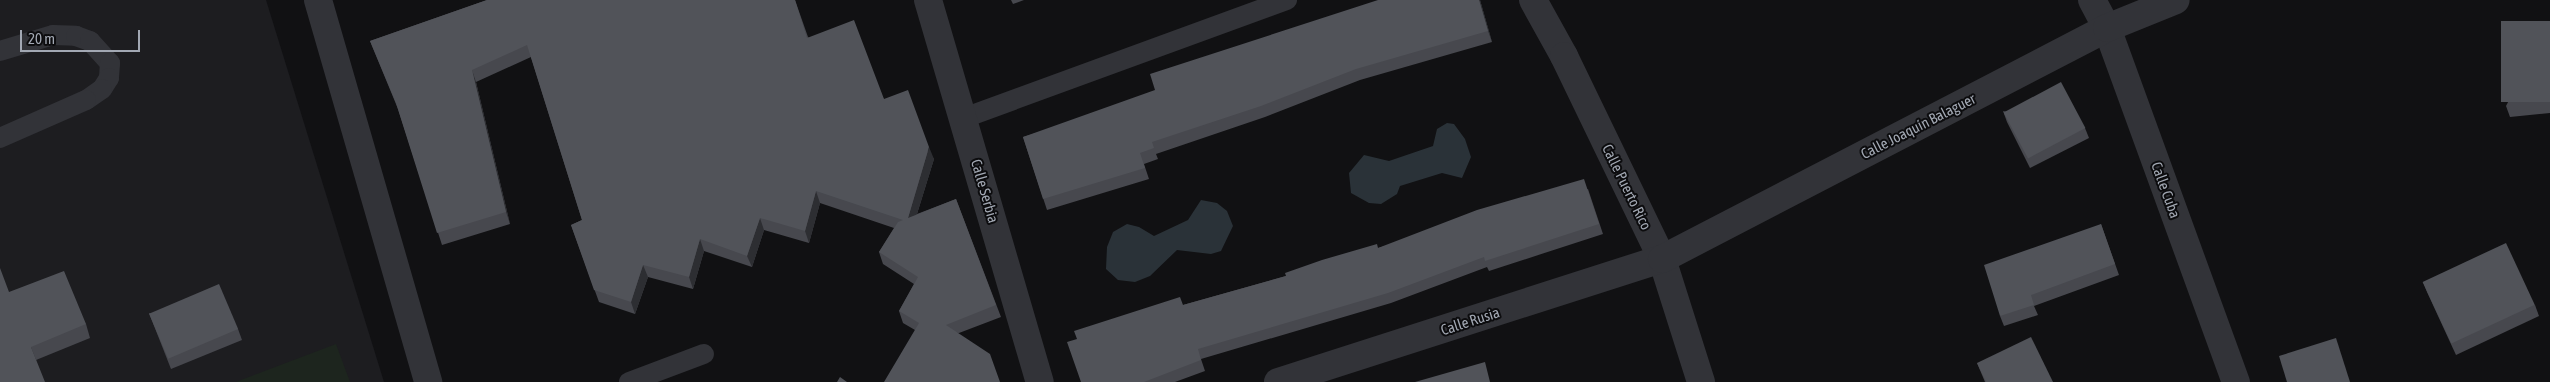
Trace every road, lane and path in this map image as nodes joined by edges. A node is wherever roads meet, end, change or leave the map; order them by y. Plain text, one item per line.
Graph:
1 (318, 0) edge
2 (928, 0) edge
3 (1286, 0) edge
4 (1533, 0) edge
5 (2092, 0) edge
6 (2176, 0) edge
7 (2107, 28) junction
8 (0, 51) edge
9 (964, 118) junction
10 (0, 138) edge
11 (1662, 259) junction
12 (704, 354) dead end
13 (428, 382) edge
14 (629, 382) edge
15 (1040, 382) edge
16 (1278, 382) edge
17 (1700, 382) edge
18 (2236, 382) edge

1 - 13 street
2 - 9 street, Calle Serbia
3 - 9 lane
4 - 11 street, Calle Puerto Rico
5 - 7 street, Calle Cuba
6 - 7 street, Calle Joaquín Balaguer
7 - 11 street, Calle Joaquín Balaguer
7 - 18 street, Calle Cuba
8 - 10 lane
9 - 15 street, Calle Serbia
11 - 16 street, Calle Rusia
11 - 17 street, Calle Puerto Rico
12 - 14 lane

